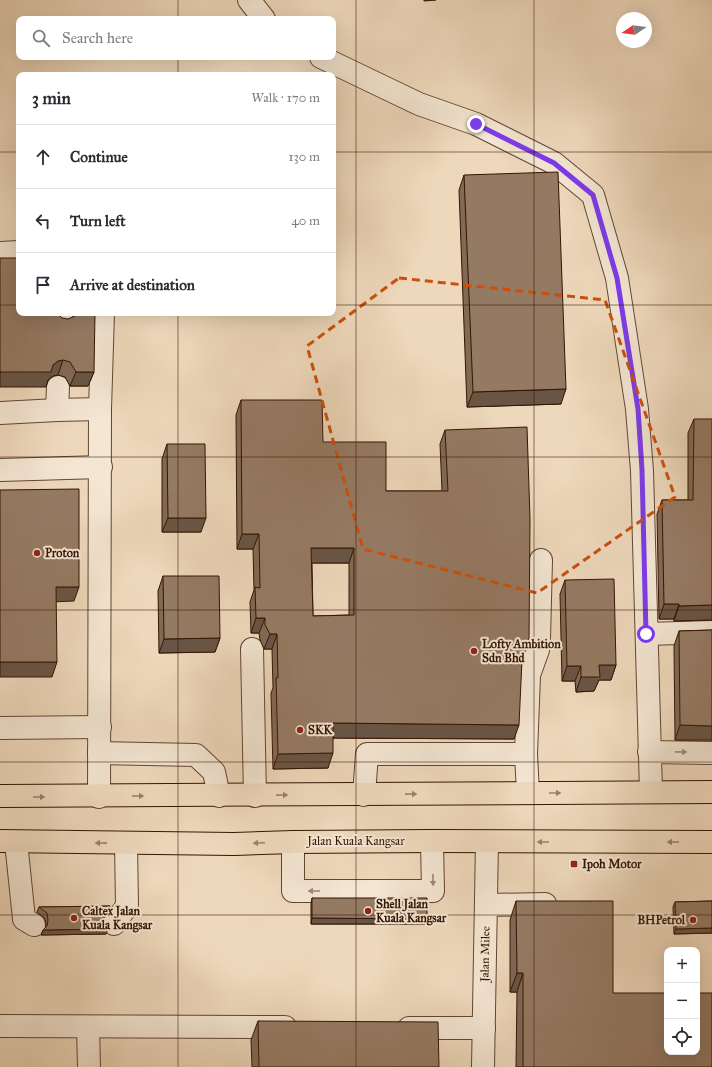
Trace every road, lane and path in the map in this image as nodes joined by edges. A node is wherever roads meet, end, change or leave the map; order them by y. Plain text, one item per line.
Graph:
1 (250, 0) edge
2 (262, 16) edge
3 (327, 60) edge
4 (16, 252) edge
5 (0, 253) edge
6 (103, 316) edge
7 (58, 387) dead end
8 (100, 409) junction
9 (57, 410) junction
10 (0, 414) edge
11 (101, 467) junction
12 (0, 470) edge
13 (541, 560) dead end
14 (712, 632) edge
15 (646, 634) junction
16 (252, 649) dead end
17 (100, 727) junction
18 (0, 728) edge
19 (650, 752) junction
20 (100, 753) junction
21 (712, 753) edge
22 (526, 754) junction
23 (651, 792) junction
24 (712, 792) edge
25 (528, 793) junction
26 (364, 795) junction
27 (0, 796) edge
28 (219, 796) junction
29 (255, 796) junction
30 (98, 797) junction
31 (432, 841) junction
32 (8, 842) edge
33 (293, 842) junction
34 (487, 842) junction
35 (712, 842) edge
36 (126, 843) junction
37 (568, 903) edge
38 (486, 905) junction
39 (114, 924) dead end
40 (34, 925) dead end
41 (0, 1026) edge
42 (88, 1027) junction
43 (302, 1028) edge
44 (389, 1028) edge
45 (484, 1028) junction
46 (89, 1067) edge
47 (483, 1067) edge

1 - 2 street
3 - 15 street
4 - 5 street
6 - 8 street
7 - 9 street
8 - 9 street
8 - 11 street
9 - 10 street
11 - 12 street
11 - 17 street
13 - 22 street
14 - 15 street
15 - 19 street
16 - 29 street
17 - 18 street
17 - 20 street
19 -> 21 street
19 - 23 street
20 - 28 street
20 - 30 street
22 - 25 street
22 - 26 street
23 - 24 highway
25 -> 23 highway
26 -> 25 highway
29 -> 26 highway
27 -> 30 highway
28 - 29 highway
30 -> 28 highway
31 - 33 highway, Jalan Kuala Kangsar
31 -> 33 street
31 - 34 highway, Jalan Kuala Kangsar
36 -> 32 highway, Jalan Kuala Kangsar
32 - 40 street
33 -> 36 highway, Jalan Kuala Kangsar
35 -> 34 highway, Jalan Kuala Kangsar
34 - 38 street, Jalan Milee
36 - 39 street
37 - 38 street
38 - 45 street, Jalan Milee
41 - 42 street
42 - 43 street
42 - 46 street
44 - 45 street
45 - 47 street, Jalan Milee

